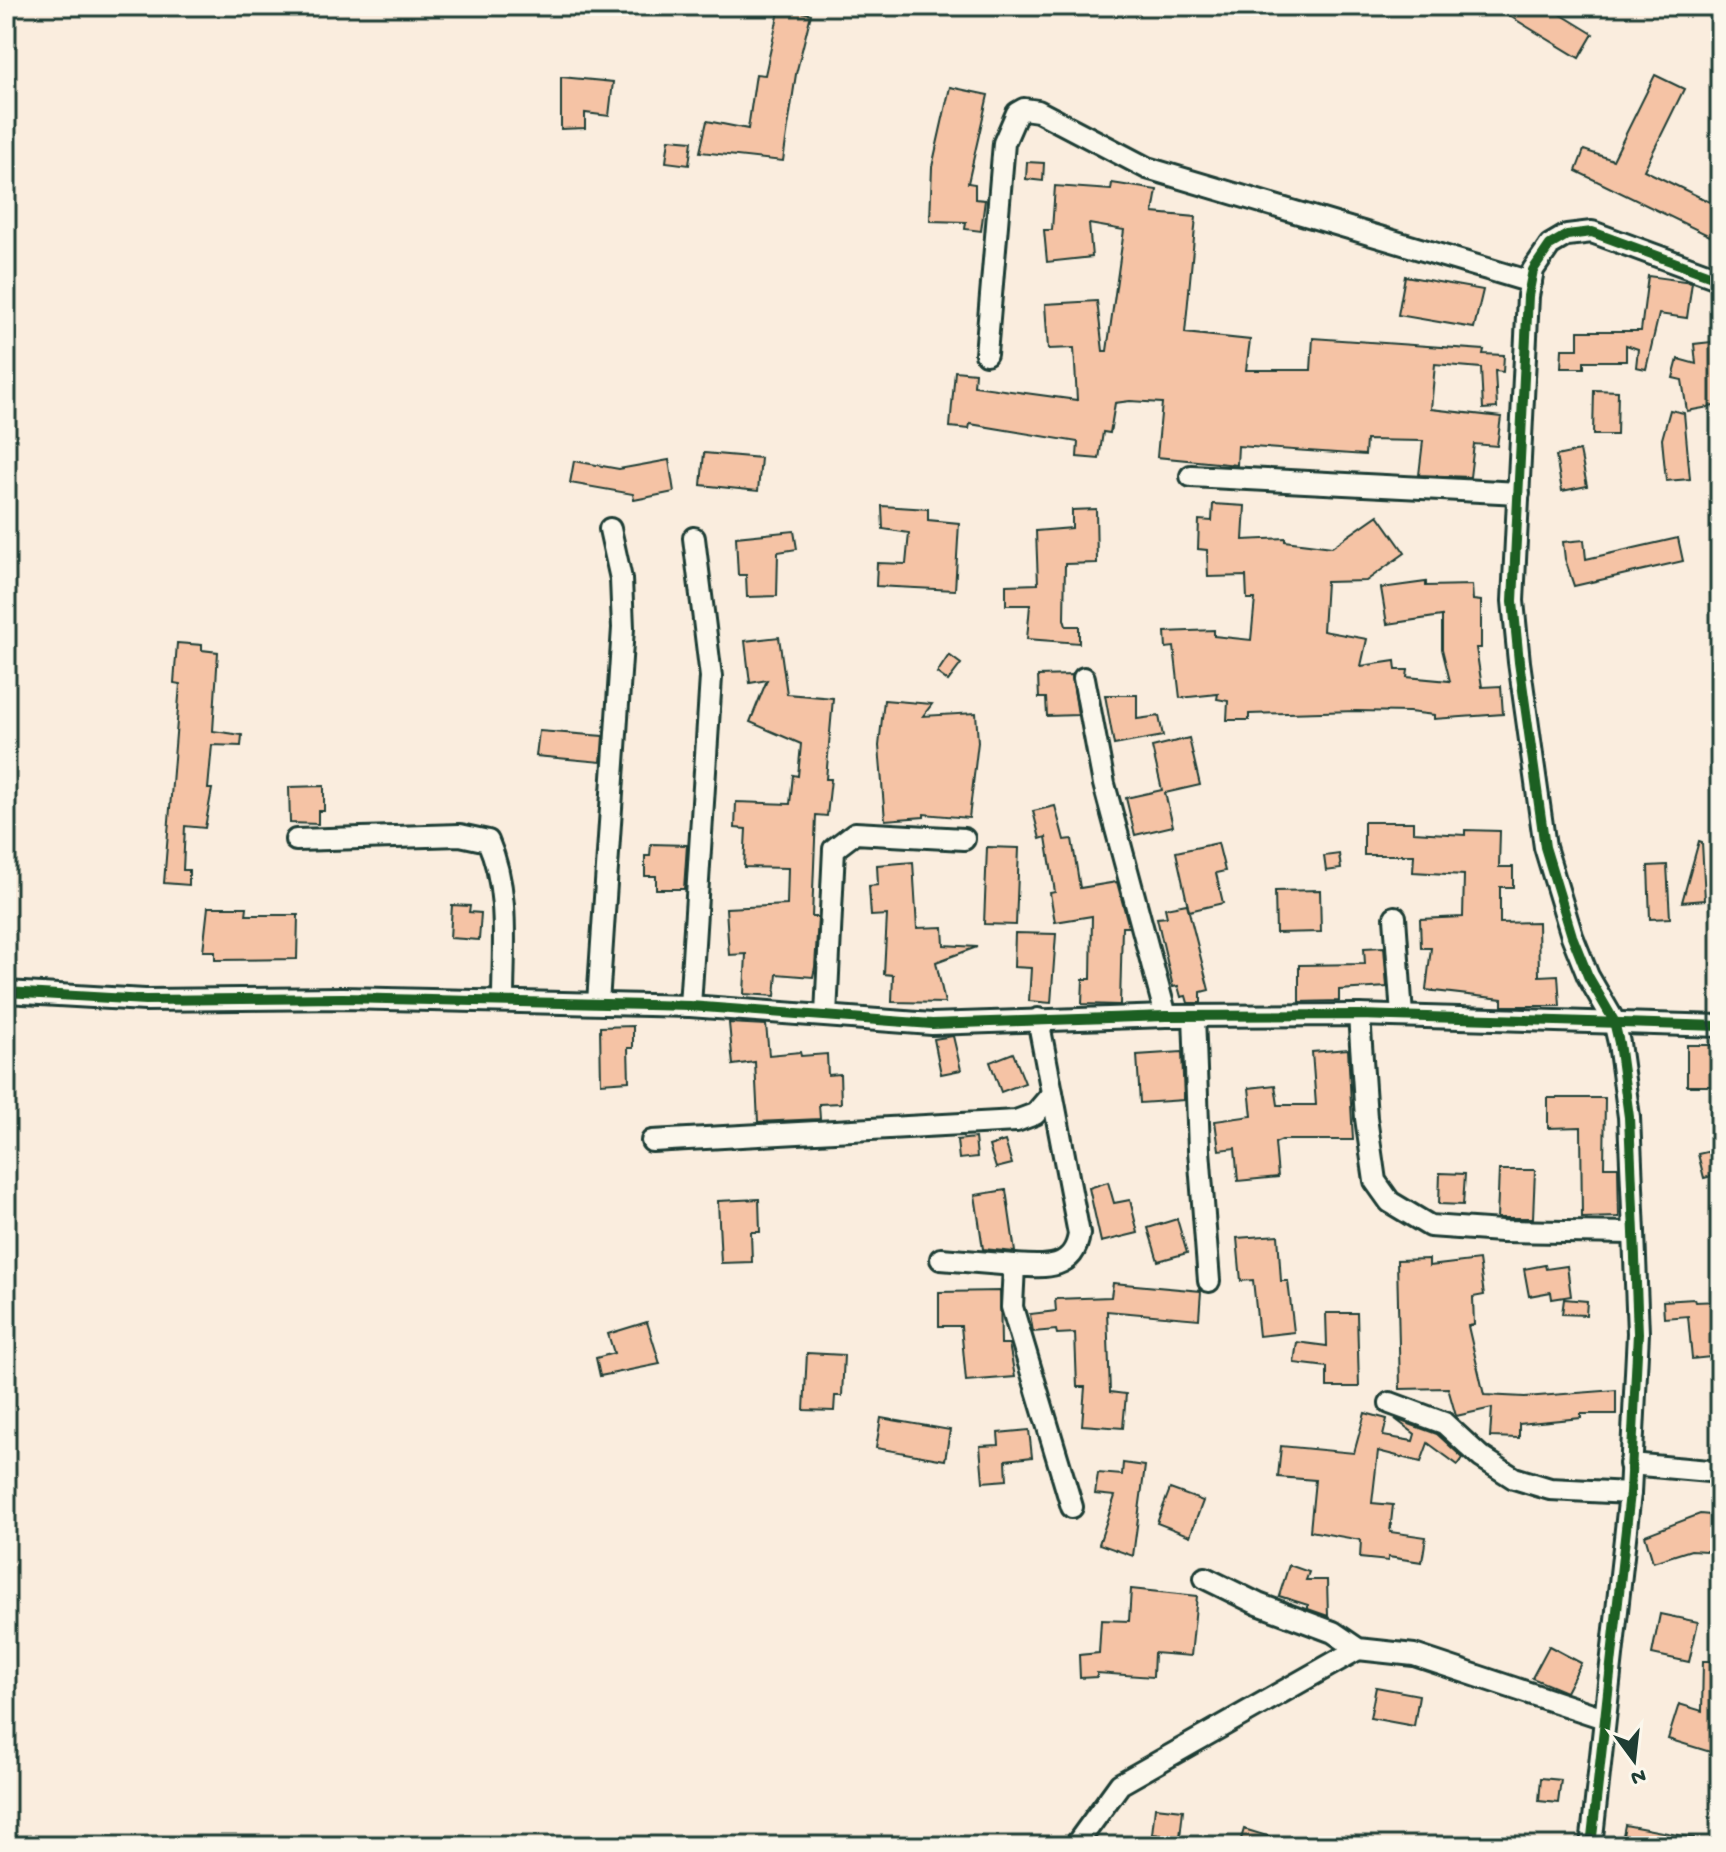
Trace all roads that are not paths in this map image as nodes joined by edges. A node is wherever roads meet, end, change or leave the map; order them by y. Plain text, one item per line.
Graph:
1 (1720, 279) edge
2 (1531, 282) junction
3 (986, 354) dead end
4 (1191, 476) dead end
5 (1519, 493) junction
6 (610, 529) dead end
7 (694, 538) dead end
8 (1084, 678) dead end
9 (964, 839) dead end
10 (296, 840) dead end
11 (1395, 917) dead end
12 (6, 992) edge
13 (503, 1001) junction
14 (598, 1003) junction
15 (690, 1006) junction
16 (826, 1015) junction
17 (1359, 1015) junction
18 (1166, 1016) junction
19 (1194, 1016) junction
20 (1402, 1016) junction
21 (1038, 1019) junction
22 (1614, 1021) junction
23 (1720, 1026) edge
24 (1052, 1094) junction
25 (652, 1141) dead end
26 (1634, 1233) junction
27 (941, 1259) dead end
28 (1014, 1265) junction
29 (1209, 1281) dead end
30 (1390, 1403) dead end
31 (1630, 1464) junction
32 (1720, 1472) edge
33 (1630, 1493) junction
34 (1072, 1507) dead end
35 (1205, 1578) dead end
36 (1358, 1649) junction
37 (1604, 1718) junction
38 (1075, 1846) edge
39 (1591, 1846) edge

1 - 2 street
2 - 3 street
2 - 5 street
4 - 5 street
5 - 22 street
6 - 14 street
7 - 15 street
8 - 18 street
9 - 16 street
10 - 13 street
11 - 20 street
12 - 13 street
13 - 14 street
14 - 15 street
15 - 16 street
16 - 21 street
17 - 19 street
17 - 20 street
17 - 26 street
18 - 19 street
18 - 21 street
19 - 29 street
20 - 22 street
21 - 24 street
22 - 23 street
22 - 26 street
24 - 25 street
24 - 28 street
26 - 31 street
27 - 28 street
28 - 34 street
30 - 33 street
31 - 32 street
31 - 33 street
33 - 37 street
35 - 36 street
36 - 37 street
36 - 38 street
37 - 39 street

